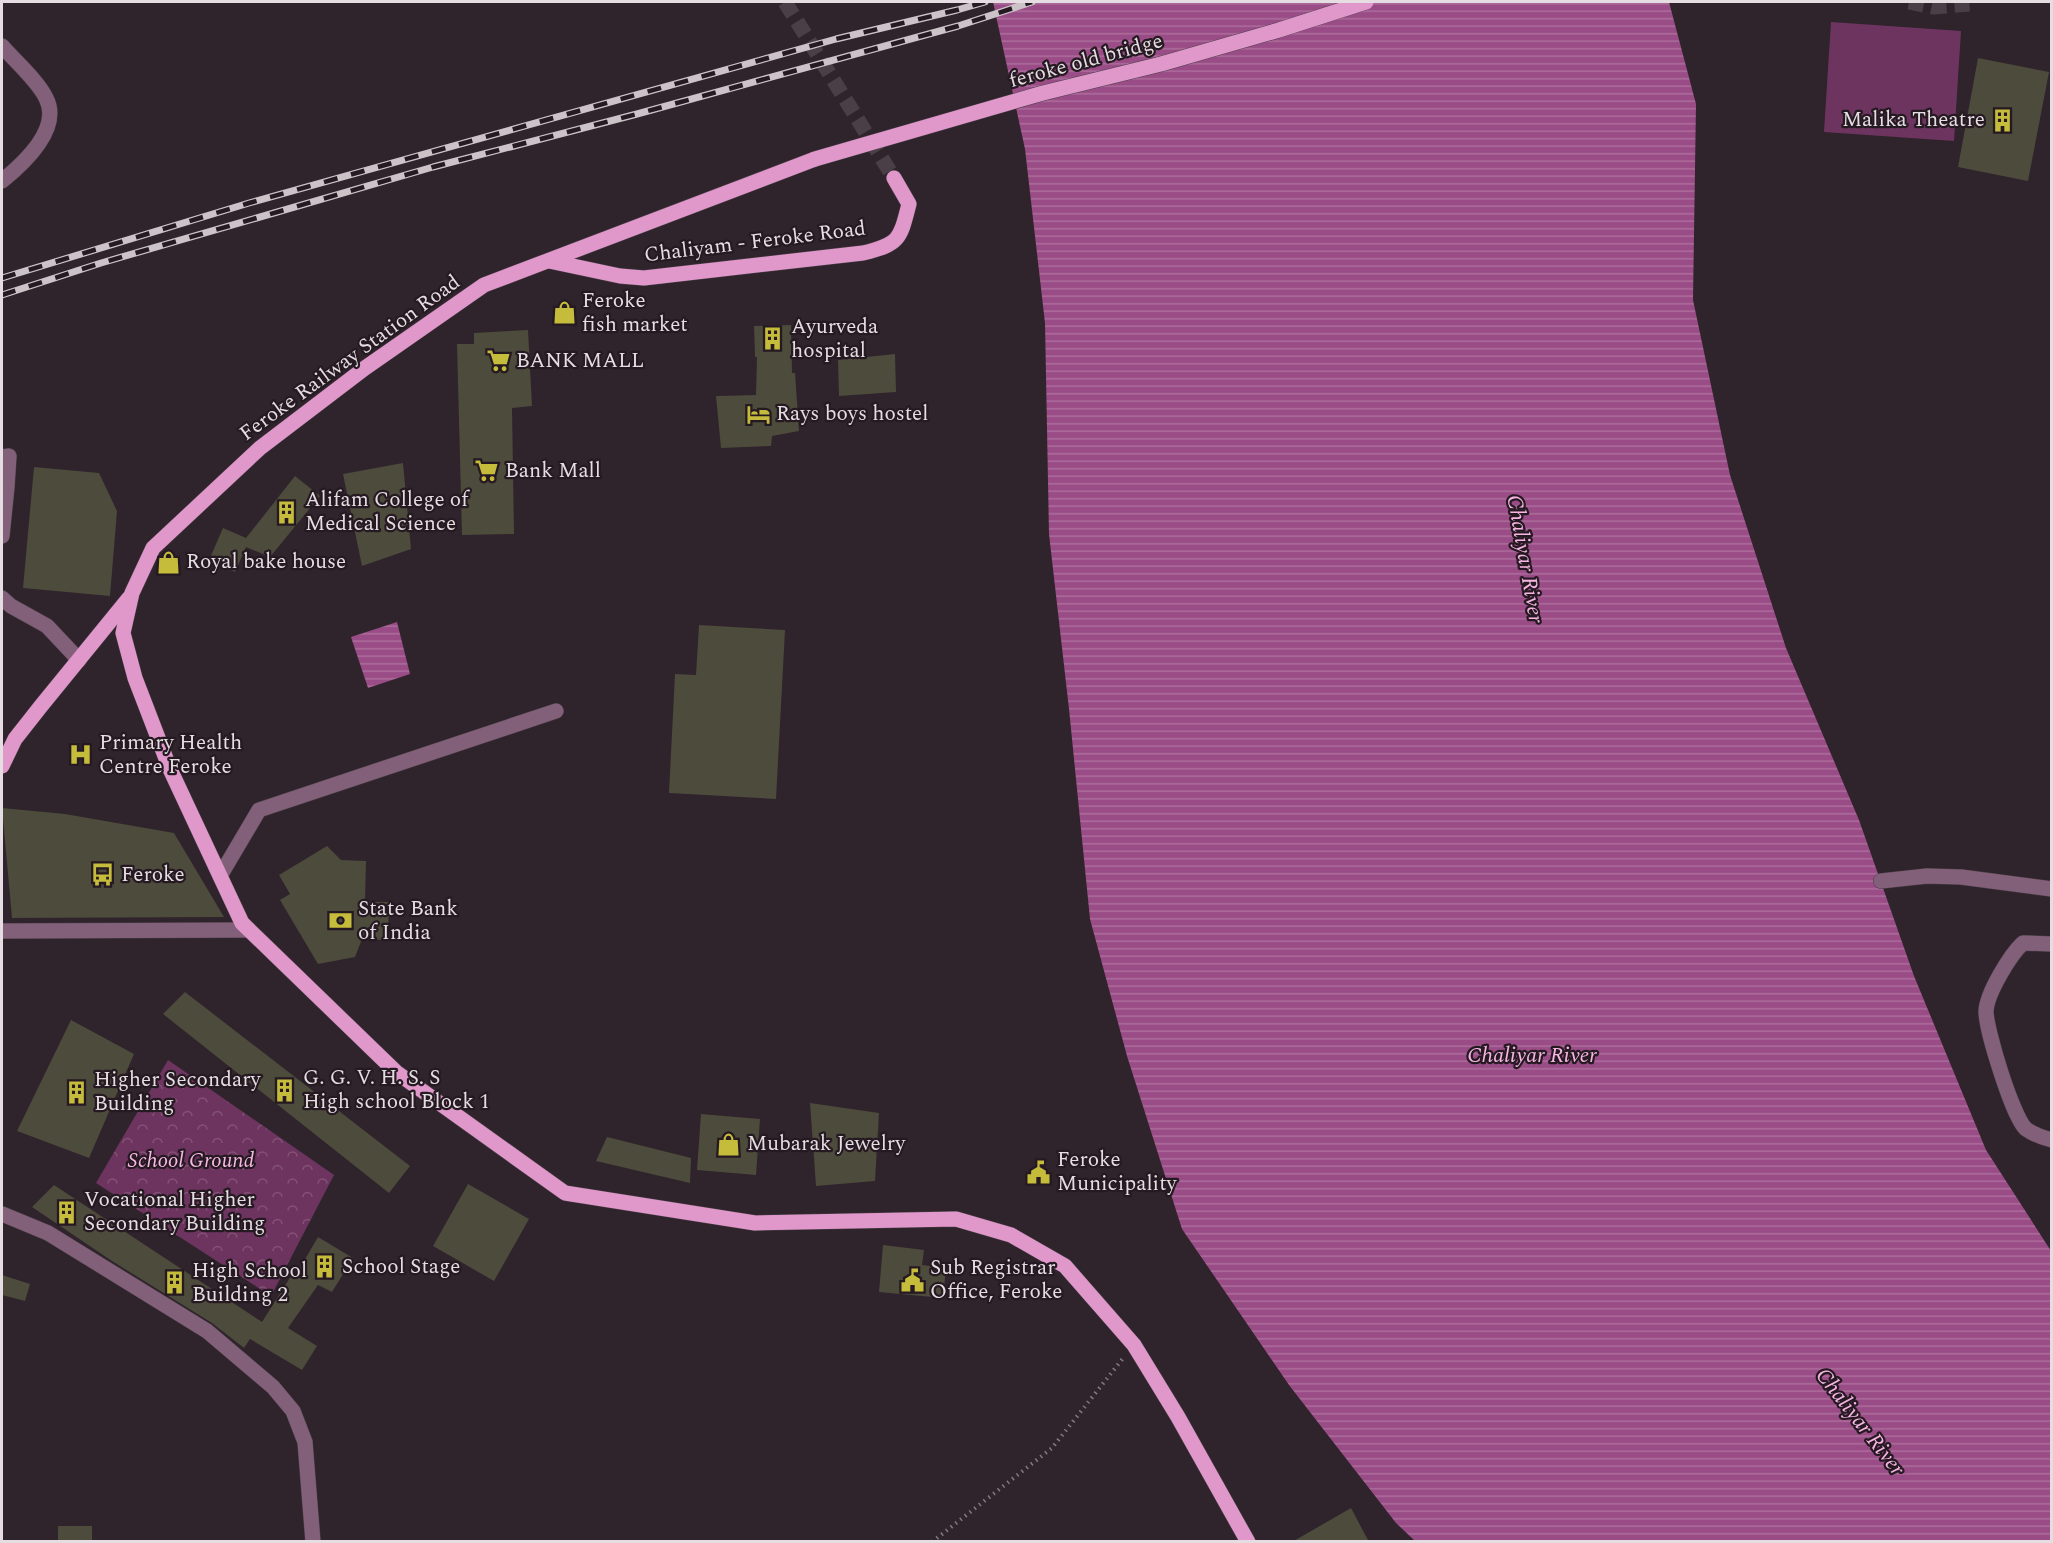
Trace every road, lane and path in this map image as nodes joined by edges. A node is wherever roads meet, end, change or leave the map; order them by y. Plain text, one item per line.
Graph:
1 (1366, 2) edge
2 (2, 46) edge
3 (815, 159) joint
4 (894, 178) tunnel mouth
5 (2, 181) edge
6 (549, 261) junction
7 (2, 457) edge
8 (2, 536) edge
9 (132, 593) junction
10 (2, 598) edge
11 (79, 660) junction
12 (556, 711) dead end
13 (2, 766) edge
14 (220, 876) junction
15 (1881, 881) dead end
16 (2052, 889) edge
17 (249, 930) junction
18 (2, 931) edge
19 (2052, 944) edge
20 (2052, 1140) edge
21 (2, 1214) edge
22 (1134, 1345) junction
23 (313, 1542) edge
24 (932, 1542) edge
25 (1248, 1542) edge

1 - 3 main road, feroke old bridge, bridge
2 - 5 street
3 - 6 main road, Feroke Railway Station Road
4 - 6 main road, Chaliyam - Feroke Road
6 - 9 main road, Feroke Railway Station Road
7 - 8 street
9 - 11 main road
9 - 14 main road, Feroke Railway Station Road
10 - 11 street
11 - 13 main road
12 - 14 street
14 - 17 main road, Feroke Railway Station Road
15 - 16 street
17 - 18 street
17 - 22 main road, Feroke Railway Station Road
19 - 20 street
21 - 23 street
22 - 24 path
22 - 25 main road, Feroke Railway Station Road

